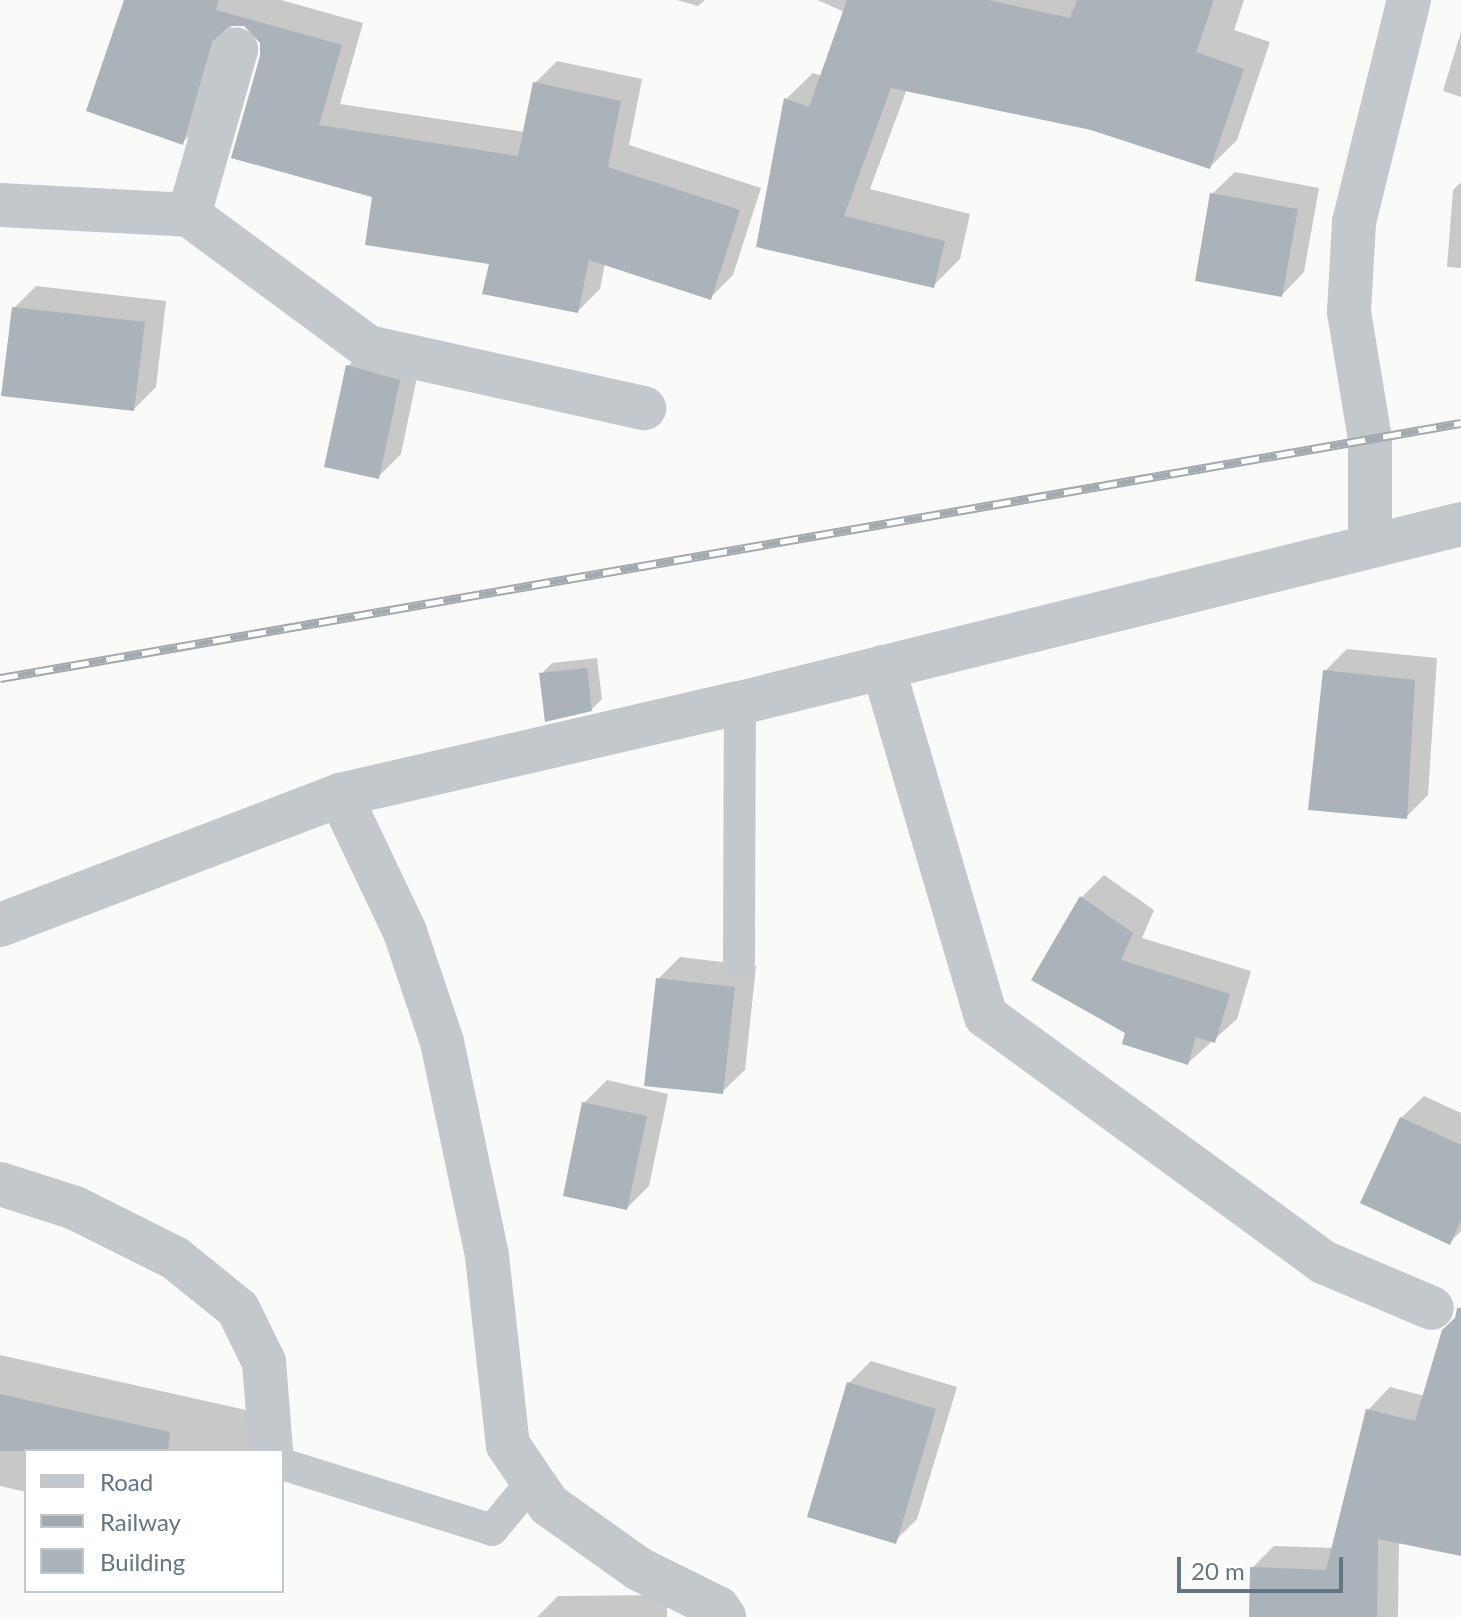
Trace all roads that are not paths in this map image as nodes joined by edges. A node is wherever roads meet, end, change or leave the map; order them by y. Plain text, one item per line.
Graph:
1 (1409, 0) edge
2 (236, 50) dead end
3 (0, 205) edge
4 (189, 215) junction
5 (644, 408) dead end
6 (1461, 524) edge
7 (1370, 543) junction
8 (883, 667) junction
9 (740, 703) junction
10 (340, 795) junction
11 (0, 925) edge
12 (739, 962) dead end
13 (0, 1184) edge
14 (1432, 1308) dead end
15 (271, 1449) edge
16 (284, 1465) edge
17 (532, 1482) junction
18 (721, 1612) edge
19 (760, 1617) edge

1 - 7 street
2 - 4 street
3 - 4 street
4 - 5 street
6 - 7 street
7 - 8 street
8 - 9 street
8 - 14 street
9 - 10 street
9 - 12 lane
10 - 11 street
10 - 17 street
13 - 15 street
16 - 17 lane
17 - 18 street
18 - 19 street

